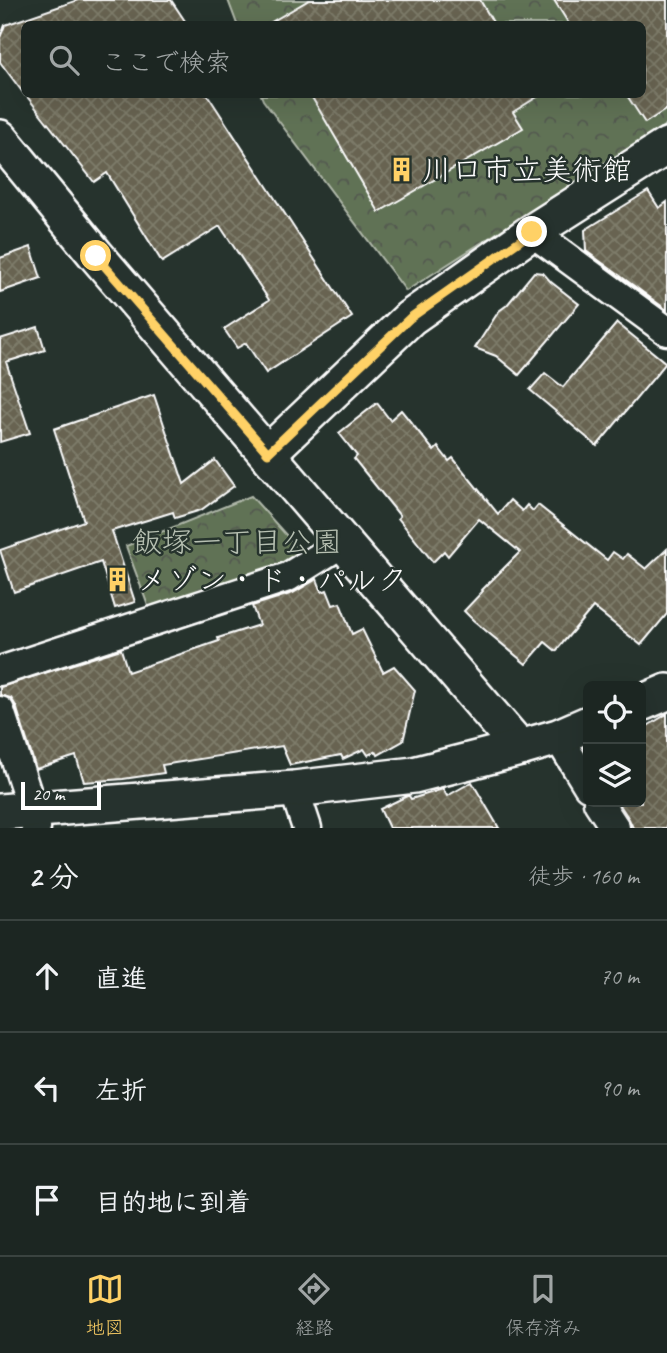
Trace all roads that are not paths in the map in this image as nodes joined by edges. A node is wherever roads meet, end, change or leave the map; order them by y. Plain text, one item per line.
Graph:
1 (0, 138) edge
2 (667, 146) edge
3 (532, 232) junction
4 (667, 331) edge
5 (268, 453) junction
6 (344, 542) junction
7 (0, 671) edge
8 (667, 692) edge
9 (646, 701) edge
10 (0, 711) edge
11 (573, 730) edge
12 (520, 748) junction
13 (583, 767) edge
14 (294, 789) junction
15 (601, 807) edge
16 (23, 817) edge
17 (307, 828) edge
18 (615, 828) edge

1 - 5 street
2 - 3 street
3 - 4 street
3 - 5 street
5 - 6 street
6 - 7 street
6 - 12 street
8 - 9 street
10 - 16 street
11 - 12 street
11 - 13 street
12 - 14 street
14 - 16 street
14 - 17 street
15 - 18 street

